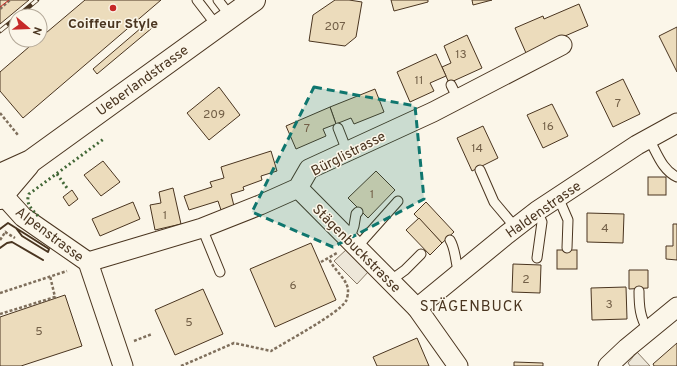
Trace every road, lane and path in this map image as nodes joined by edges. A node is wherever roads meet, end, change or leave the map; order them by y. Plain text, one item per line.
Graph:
1 (10, 0) edge
2 (197, 0) edge
3 (254, 0) edge
4 (0, 9) edge
5 (222, 14) edge
6 (562, 45) dead end
7 (0, 113) edge
8 (677, 123) edge
9 (338, 128) dead end
10 (18, 135) dead end
11 (649, 139) junction
12 (347, 151) junction
13 (660, 161) junction
14 (480, 170) dead end
15 (658, 174) dead end
16 (677, 178) edge
17 (298, 188) junction
18 (1, 190) edge
19 (558, 197) junction
20 (398, 201) dead end
21 (537, 211) junction
22 (358, 212) dead end
23 (515, 227) junction
24 (202, 228) junction
25 (0, 240) edge
26 (450, 240) dead end
27 (20, 241) dead end
28 (353, 244) junction
29 (567, 248) dead end
30 (421, 254) dead end
31 (329, 258) dead end
32 (537, 258) dead end
33 (88, 262) junction
34 (220, 272) dead end
35 (459, 273) junction
36 (50, 276) junction
37 (390, 281) junction
38 (639, 291) dead end
39 (0, 292) edge
40 (677, 307) edge
41 (417, 308) junction
42 (0, 314) edge
43 (648, 330) junction
44 (615, 364) edge
45 (124, 366) edge
46 (181, 366) edge
47 (458, 366) edge

1 - 4 path
2 - 5 lane
3 - 5 main road, Ueberlandstrasse
5 - 18 main road, Ueberlandstrasse
6 - 12 street, Bürglistrasse
7 - 10 path
8 - 11 street, Haldenstrasse
9 - 12 lane
11 - 13 lane
11 - 19 street, Haldenstrasse
12 - 17 street, Bürglistrasse
13 - 15 lane
13 - 16 lane
14 - 23 lane
17 - 24 street, Bürglistrasse
17 - 28 street, Stägenbuckstrasse
18 - 33 street, Alpenstrasse
19 - 21 street, Haldenstrasse
19 - 29 lane
20 - 28 lane
21 - 23 street, Haldenstrasse
21 - 32 lane
22 - 28 lane
23 - 35 street, Haldenstrasse
24 - 33 street, Bürglistrasse
24 - 34 lane
25 - 27 path
26 - 35 lane
28 - 37 street, Stägenbuckstrasse
30 - 37 lane
31 - 46 path
33 - 36 path
33 - 45 street, Alpenstrasse
35 - 41 street, Haldenstrasse
36 - 39 path
36 - 42 path
37 - 41 street, Stägenbuckstrasse
38 - 43 lane
40 - 43 street
41 - 47 street, Stägenbuckstrasse
43 - 44 street

